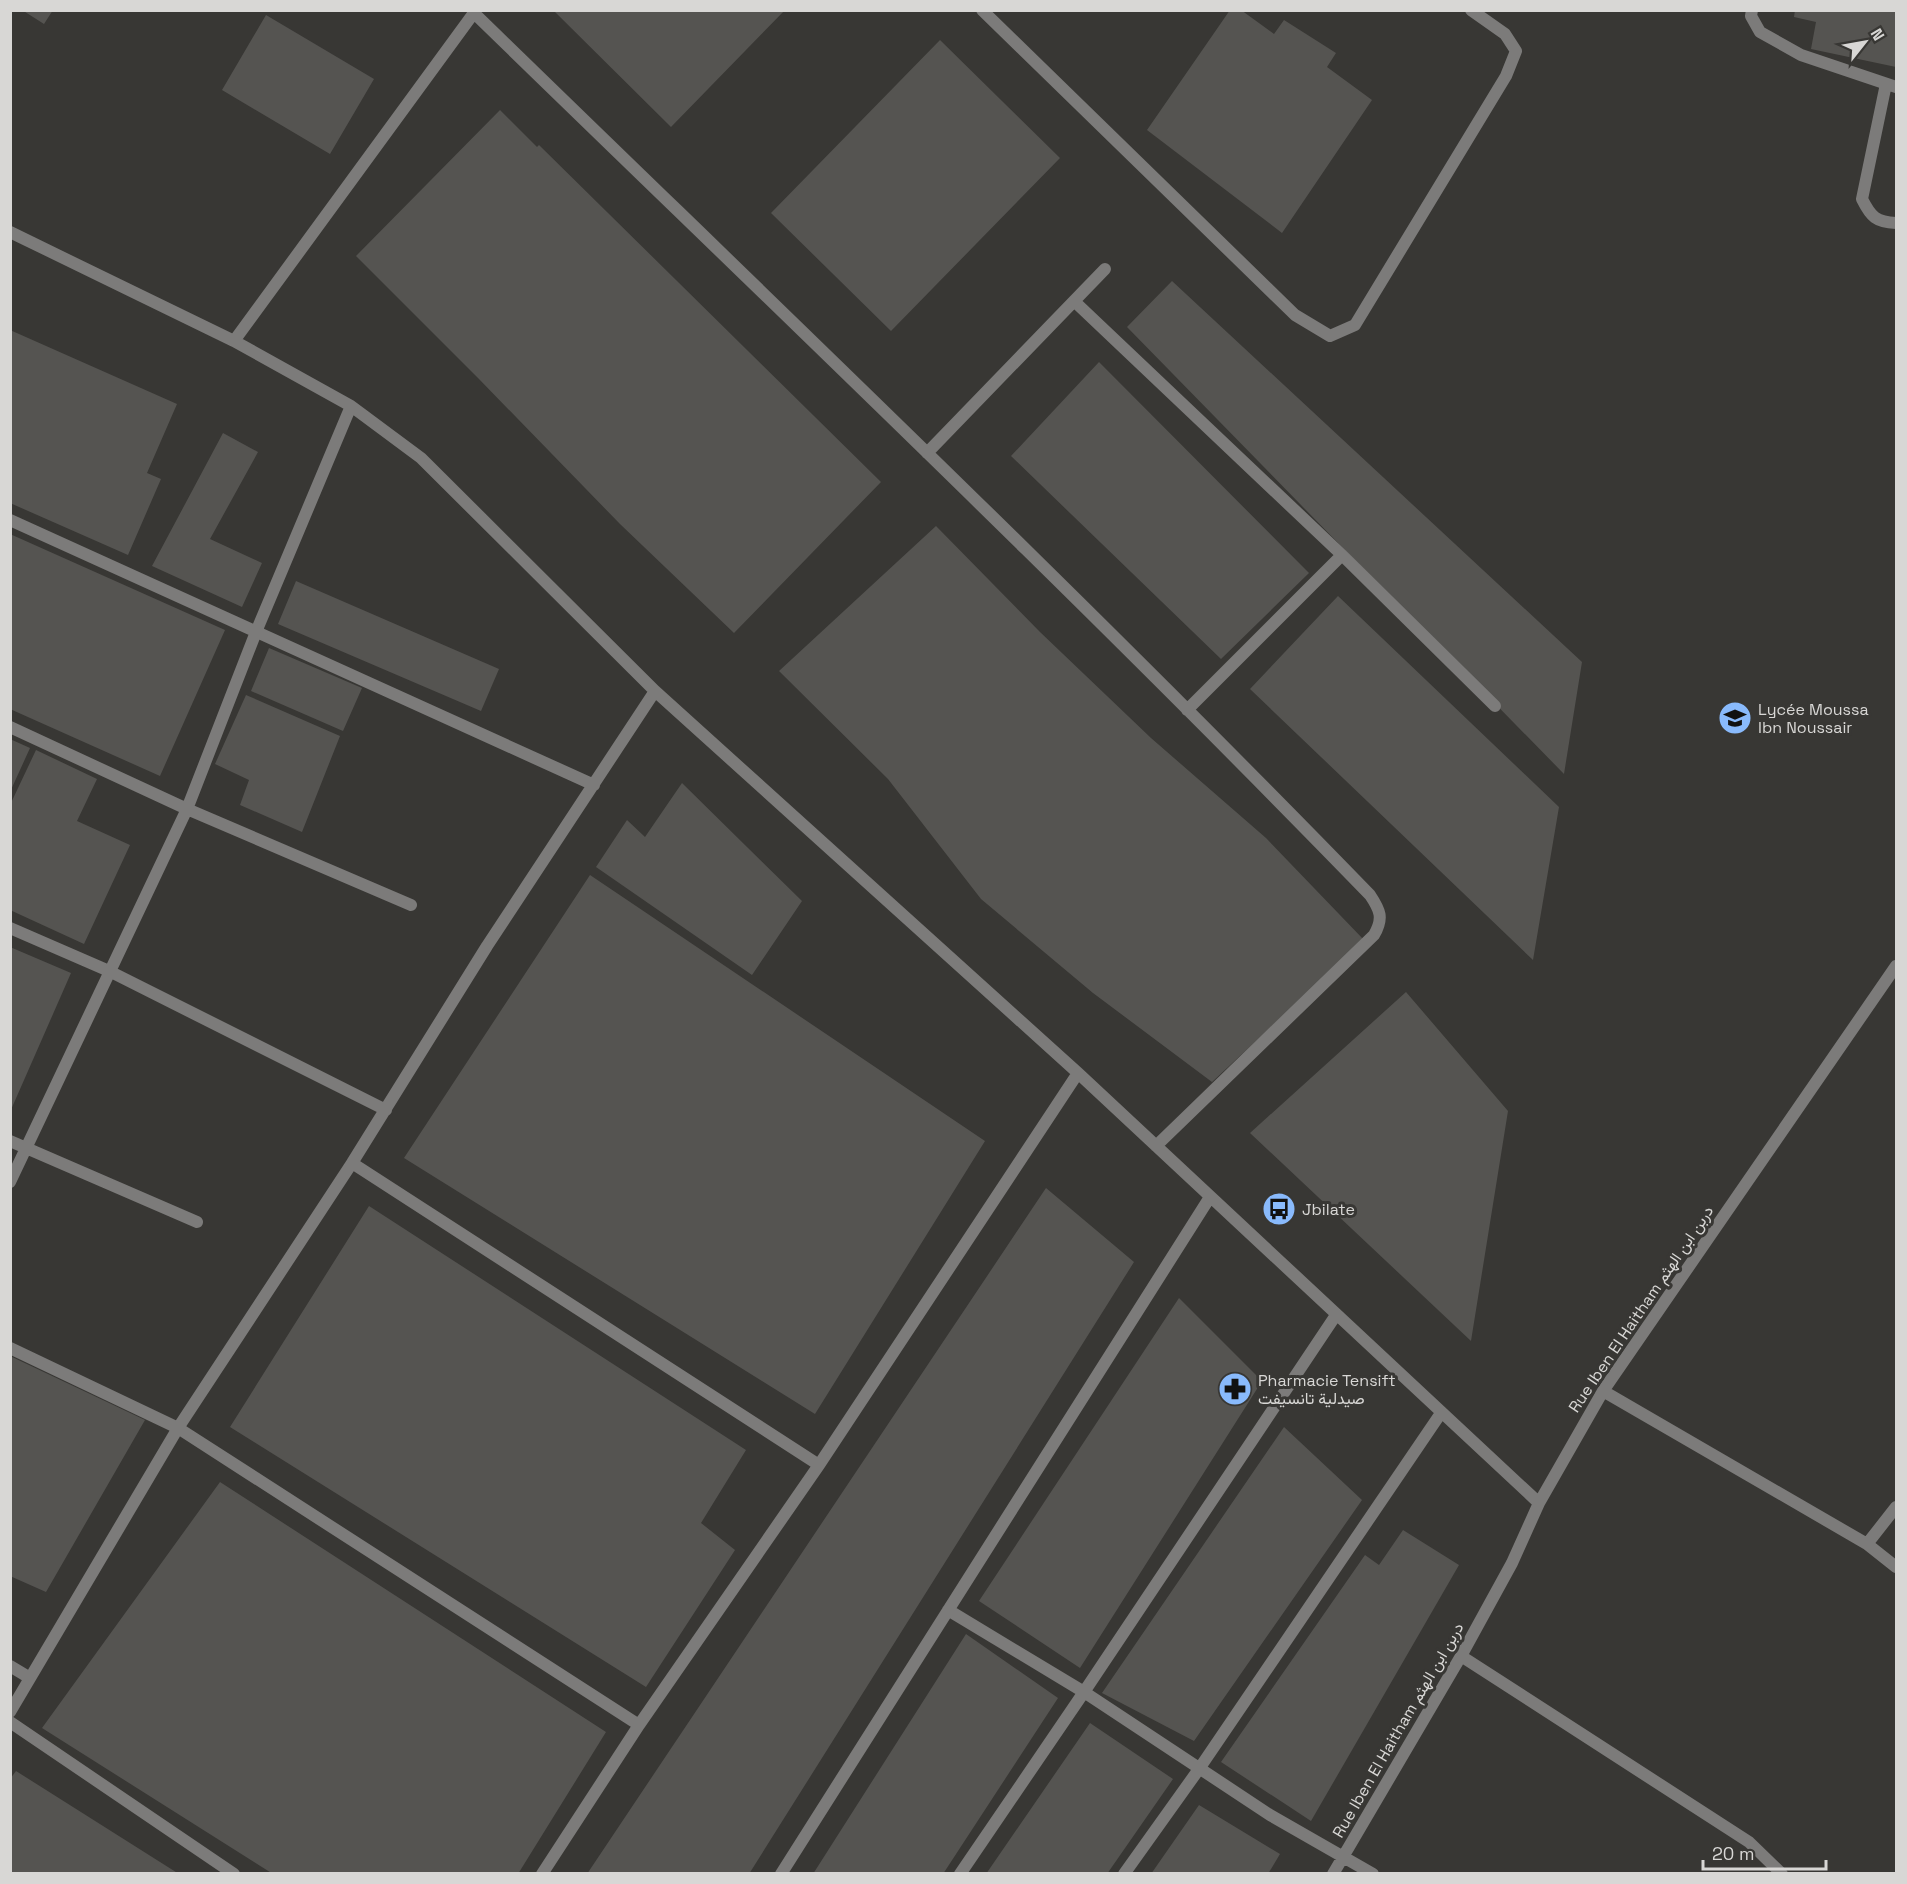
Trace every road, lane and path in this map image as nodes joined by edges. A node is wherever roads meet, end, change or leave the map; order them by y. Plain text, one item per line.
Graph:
1 (982, 10) edge
2 (1471, 10) edge
3 (1752, 10) edge
4 (475, 12) edge
5 (1891, 85) edge
6 (1896, 223) edge
7 (10, 232) edge
8 (1105, 269) dead end
9 (1074, 302) junction
10 (234, 341) junction
11 (351, 406) junction
12 (927, 453) junction
13 (10, 520) edge
14 (1342, 555) junction
15 (256, 632) junction
16 (655, 691) junction
17 (1495, 706) dead end
18 (1187, 710) junction
19 (10, 727) edge
20 (594, 785) junction
21 (187, 809) junction
22 (411, 905) dead end
23 (10, 928) edge
24 (1896, 966) edge
25 (109, 971) junction
26 (1078, 1073) junction
27 (386, 1110) junction
28 (10, 1141) edge
29 (1156, 1146) junction
30 (26, 1148) junction
31 (352, 1163) junction
32 (10, 1182) edge
33 (1210, 1197) junction
34 (197, 1222) dead end
35 (1336, 1315) junction
36 (10, 1348) edge
37 (1603, 1390) junction
38 (1441, 1413) junction
39 (178, 1428) junction
40 (819, 1465) junction
41 (1539, 1503) junction
42 (1896, 1507) edge
43 (1867, 1544) junction
44 (1896, 1567) edge
45 (948, 1610) junction
46 (1461, 1656) junction
47 (10, 1666) edge
48 (30, 1678) junction
49 (1084, 1692) junction
50 (10, 1712) edge
51 (10, 1722) edge
52 (639, 1725) junction
53 (1199, 1769) junction
54 (1344, 1856) junction
55 (234, 1874) edge
56 (542, 1874) edge
57 (781, 1874) edge
58 (960, 1874) edge
59 (1124, 1874) edge
60 (1333, 1874) edge
61 (1373, 1874) edge
62 (1782, 1874) edge

1 - 2 street
3 - 5 street
4 - 10 street
4 - 12 street
5 - 6 street
7 - 10 street
8 - 9 street
9 - 12 street
9 - 14 street
10 - 11 street
11 - 15 street
11 - 16 street
12 - 18 street
13 - 15 street
14 - 17 street
14 - 18 street
15 - 20 street
15 - 21 street
16 - 20 street
16 - 26 street
18 - 29 street
19 - 21 street
20 - 27 street
21 - 22 street
21 - 25 street
23 - 25 street
24 - 37 street, Rue Iben El Haitham دربن ابن الهثم
25 - 27 street
25 - 30 street
26 - 29 street
26 - 40 street
27 - 31 street
28 - 30 street
29 - 33 street
30 - 32 street
30 - 34 street
31 - 39 street
31 - 40 street
33 - 35 street
33 - 45 street
35 - 38 street
35 - 49 street
36 - 39 street
37 - 41 street, Rue Iben El Haitham دربن ابن الهثم
37 - 43 street
38 - 41 street
38 - 53 street
39 - 48 street
39 - 52 street
40 - 52 street
41 - 46 street, Rue Iben El Haitham دربن ابن الهثم
42 - 43 street
43 - 44 street
45 - 49 street
45 - 57 street
46 - 54 street, Rue Iben El Haitham دربن ابن الهثم
46 - 62 street
47 - 48 street
48 - 50 street
49 - 53 street
49 - 58 street
51 - 55 street
52 - 56 street
53 - 54 street
53 - 59 street
54 - 60 street, Rue Iben El Haitham دربن ابن الهثم
54 - 61 street

